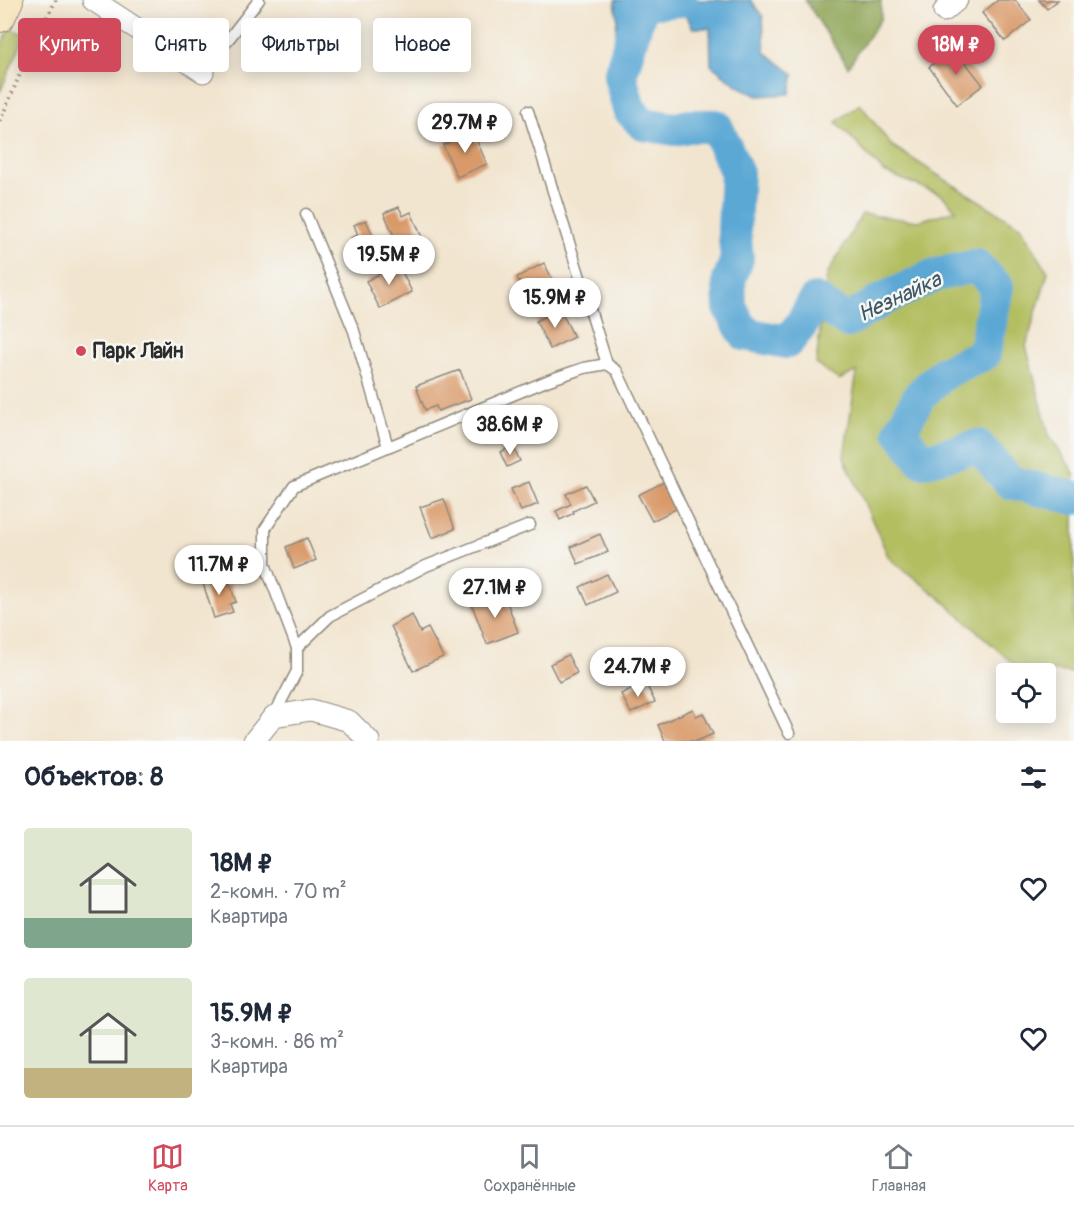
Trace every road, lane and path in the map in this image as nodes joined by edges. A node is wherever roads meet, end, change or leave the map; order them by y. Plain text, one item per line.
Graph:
1 (8, 0) edge
2 (56, 0) edge
3 (93, 0) edge
4 (259, 0) edge
5 (0, 17) edge
6 (133, 26) edge
7 (229, 39) edge
8 (528, 111) dead end
9 (0, 121) edge
10 (306, 214) dead end
11 (607, 363) junction
12 (388, 447) junction
13 (530, 525) dead end
14 (297, 648) junction
15 (274, 716) junction
16 (789, 733) dead end
17 (254, 741) edge
18 (369, 741) edge

1 - 5 main road
2 - 9 path
3 - 6 street
4 - 7 lane
8 - 11 lane
10 - 12 lane
11 - 12 lane
11 - 16 lane
12 - 14 lane
13 - 14 lane
14 - 15 lane
15 - 17 street
15 - 18 street

